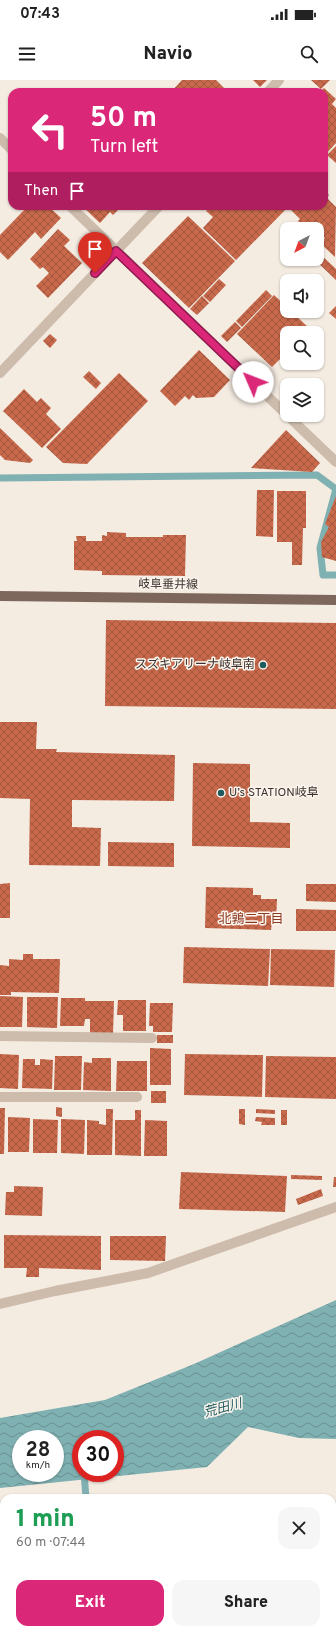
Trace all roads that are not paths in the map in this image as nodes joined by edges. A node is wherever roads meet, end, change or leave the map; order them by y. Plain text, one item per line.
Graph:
1 (280, 80) edge
2 (272, 88) edge
3 (0, 138) edge
4 (8, 146) edge
5 (74, 210) edge
6 (155, 210) edge
7 (116, 251) junction
8 (0, 373) edge
9 (280, 408) edge
10 (294, 422) edge
11 (336, 462) edge
12 (0, 596) edge
13 (336, 600) edge
14 (0, 1036) edge
15 (152, 1038) dead end
16 (0, 1097) edge
17 (137, 1097) dead end
18 (336, 1207) edge
19 (0, 1304) edge

1 - 2 street
3 - 4 street
5 - 7 street
6 - 7 street
7 - 8 street
7 - 9 street
10 - 11 street
12 - 13 main road, 岐阜垂井線
14 - 15 street
16 - 17 street
18 - 19 street

